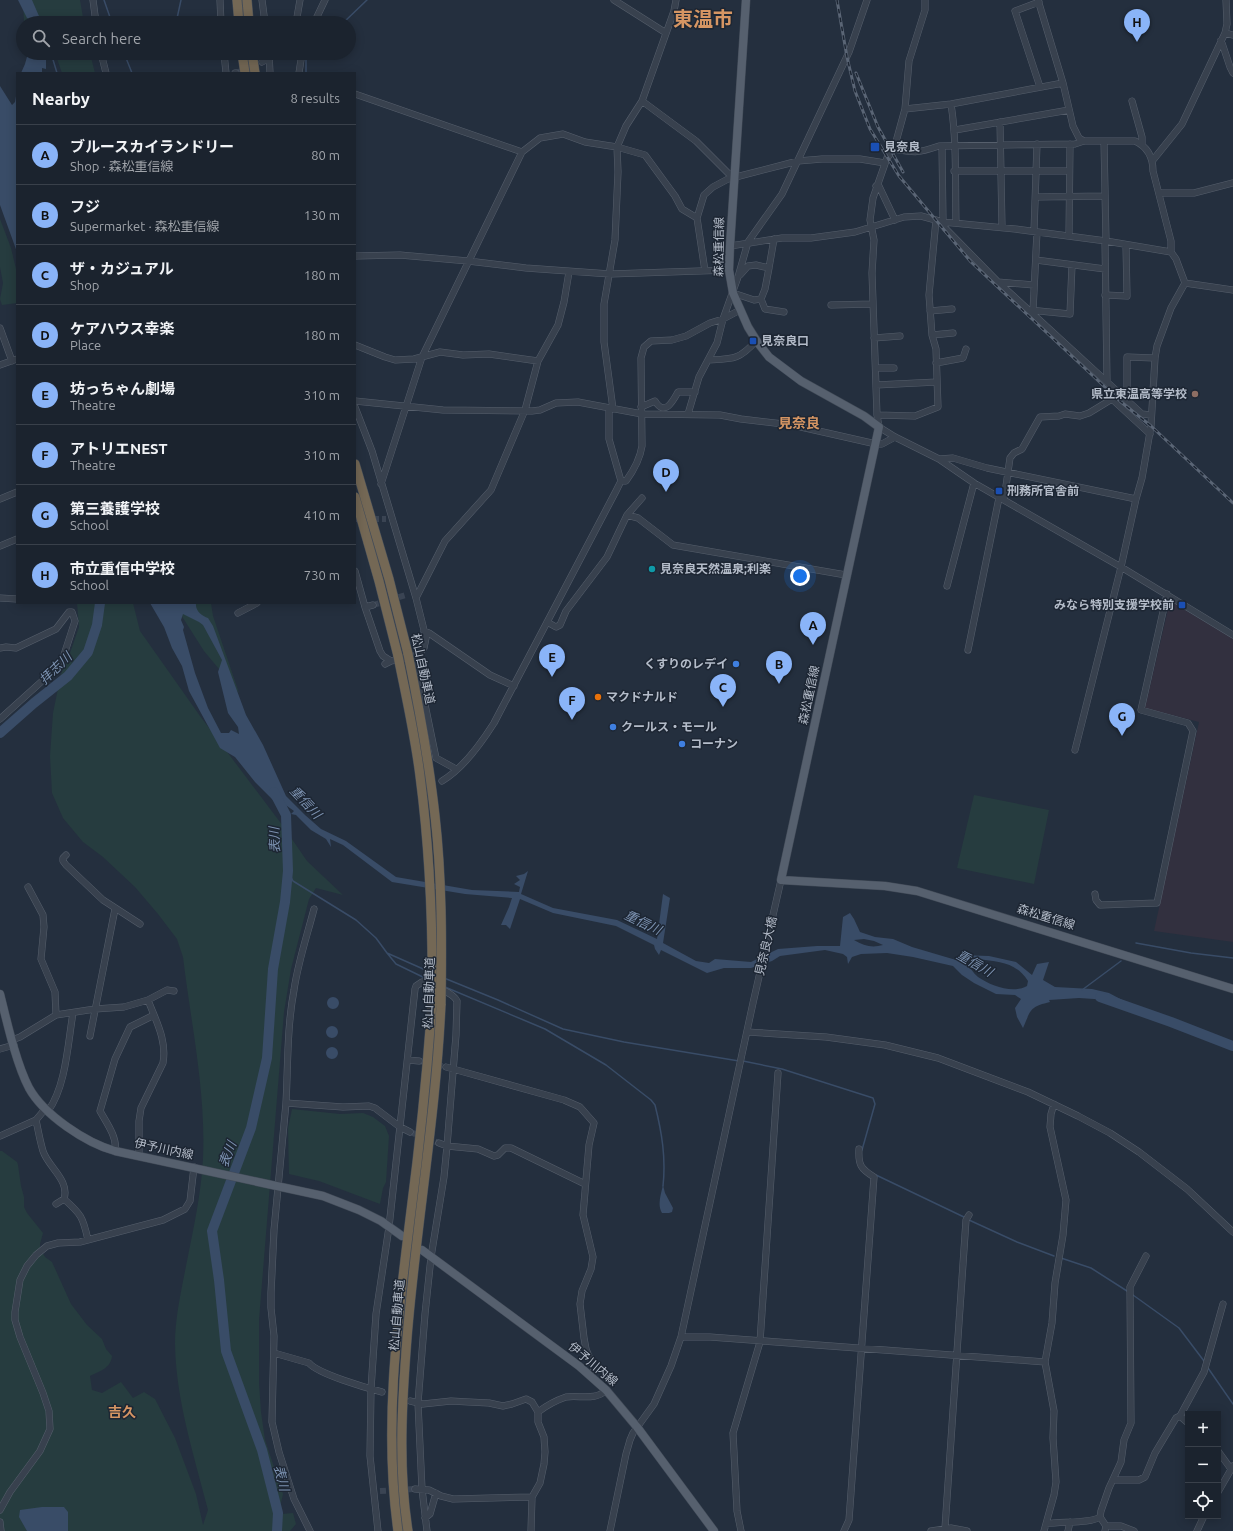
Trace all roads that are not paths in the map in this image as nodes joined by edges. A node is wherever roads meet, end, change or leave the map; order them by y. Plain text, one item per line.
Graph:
1 (93, 0) edge
2 (220, 0) edge
3 (237, 0) edge
4 (247, 0) edge
5 (262, 0) edge
6 (300, 0) edge
7 (325, 0) edge
8 (614, 0) edge
9 (676, 0) edge
10 (746, 0) edge
11 (867, 0) edge
12 (925, 0) edge
13 (1226, 0) edge
14 (1039, 1) edge
15 (95, 16) edge
16 (221, 16) edge
17 (238, 16) edge
18 (248, 16) edge
19 (264, 16) edge
20 (297, 16) edge
21 (317, 16) edge
22 (666, 33) junction
23 (1225, 33) junction
24 (1233, 35) edge
25 (1221, 40) junction
26 (103, 60) edge
27 (225, 60) edge
28 (243, 60) edge
29 (253, 60) edge
30 (264, 60) edge
31 (269, 60) edge
32 (301, 60) edge
33 (262, 62) tunnel mouth
34 (106, 72) edge
35 (226, 72) edge
36 (245, 72) edge
37 (255, 72) edge
38 (270, 72) edge
39 (299, 72) edge
40 (1233, 73) edge
41 (1063, 83) junction
42 (1040, 87) junction
43 (356, 94) edge
44 (642, 102) junction
45 (1132, 102) dead end
46 (951, 104) junction
47 (905, 109) junction
48 (1069, 110) junction
49 (1000, 122) junction
50 (955, 130) junction
51 (1084, 141) junction
52 (1104, 141) junction
53 (1036, 144) junction
54 (1070, 144) junction
55 (1142, 144) junction
56 (1001, 145) junction
57 (942, 146) junction
58 (954, 146) junction
59 (617, 147) junction
60 (894, 149) junction
61 (522, 152) junction
62 (1153, 160) junction
63 (798, 161) junction
64 (885, 163) junction
65 (954, 171) junction
66 (1001, 171) junction
67 (1036, 171) junction
68 (1070, 171) junction
69 (734, 177) junction
70 (1233, 183) edge
71 (875, 188) junction
72 (1159, 193) junction
73 (1105, 196) junction
74 (1036, 197) junction
75 (1069, 197) junction
76 (697, 218) junction
77 (895, 220) junction
78 (940, 221) junction
79 (956, 223) junction
80 (872, 227) junction
81 (1002, 227) junction
82 (1036, 231) junction
83 (1068, 236) junction
84 (774, 239) junction
85 (1106, 240) junction
86 (748, 242) junction
87 (1126, 245) junction
88 (730, 246) junction
89 (1172, 252) junction
90 (356, 256) edge
91 (1036, 260) junction
92 (468, 261) junction
93 (1072, 265) junction
94 (768, 268) junction
95 (1105, 269) junction
96 (729, 270) junction
97 (705, 271) junction
98 (569, 272) junction
99 (610, 274) junction
100 (738, 277) junction
101 (998, 282) junction
102 (1185, 283) junction
103 (1034, 285) junction
104 (1233, 290) edge
105 (733, 293) junction
106 (1105, 295) junction
107 (761, 299) junction
108 (873, 304) junction
109 (831, 305) dead end
110 (952, 309) dead end
111 (740, 310) junction
112 (930, 311) junction
113 (1031, 311) junction
114 (784, 312) dead end
115 (723, 319) junction
116 (1, 332) edge
117 (954, 333) dead end
118 (932, 335) junction
119 (900, 336) dead end
120 (874, 338) junction
121 (756, 341) junction
122 (356, 344) edge
123 (966, 349) dead end
124 (422, 357) junction
125 (1155, 358) junction
126 (15, 360) edge
127 (708, 360) junction
128 (538, 361) junction
129 (936, 363) junction
130 (0, 365) edge
131 (876, 368) junction
132 (894, 368) dead end
133 (937, 382) junction
134 (1106, 382) junction
135 (876, 385) junction
136 (695, 392) junction
137 (356, 401) edge
138 (1127, 401) junction
139 (405, 407) junction
140 (611, 408) junction
141 (356, 410) edge
142 (525, 410) junction
143 (641, 410) junction
144 (688, 414) junction
145 (877, 415) junction
146 (1151, 415) junction
147 (879, 426) junction
148 (1150, 434) junction
149 (896, 437) junction
150 (876, 444) junction
151 (940, 459) junction
152 (356, 467) edge
153 (1007, 472) junction
154 (621, 481) junction
155 (974, 483) junction
156 (381, 484) junction
157 (16, 492) edge
158 (642, 498) dead end
159 (0, 499) edge
160 (1002, 499) junction
161 (1136, 499) junction
162 (356, 501) edge
163 (626, 515) junction
164 (16, 539) edge
165 (0, 546) edge
166 (1121, 567) junction
167 (356, 575) edge
168 (846, 575) junction
169 (947, 586) dead end
170 (1167, 594) junction
171 (406, 595) tunnel mouth
172 (415, 596) junction
173 (0, 598) edge
174 (16, 599) edge
175 (255, 604) edge
176 (373, 605) tunnel mouth
177 (365, 607) junction
178 (238, 613) dead end
179 (547, 622) junction
180 (424, 631) junction
181 (1233, 635) edge
182 (0, 648) edge
183 (968, 650) dead end
184 (411, 655) junction
185 (395, 659) junction
186 (385, 664) dead end
187 (514, 686) junction
188 (0, 719) edge
189 (1075, 750) dead end
190 (456, 769) junction
191 (442, 781) dead end
192 (66, 856) dead end
193 (780, 880) junction
194 (28, 887) dead end
195 (1095, 894) dead end
196 (115, 909) junction
197 (314, 910) dead end
198 (140, 924) dead end
199 (1233, 989) edge
200 (174, 991) dead end
201 (0, 994) edge
202 (148, 1000) junction
203 (94, 1009) junction
204 (73, 1013) junction
205 (56, 1015) junction
206 (154, 1015) junction
207 (747, 1032) junction
208 (90, 1036) dead end
209 (13, 1042) junction
210 (0, 1049) edge
211 (408, 1060) junction
212 (419, 1061) tunnel mouth
213 (446, 1067) tunnel mouth
214 (454, 1070) junction
215 (778, 1073) dead end
216 (286, 1103) junction
217 (1054, 1104) junction
218 (47, 1109) junction
219 (36, 1120) junction
220 (400, 1127) junction
221 (410, 1132) tunnel mouth
222 (0, 1136) edge
223 (439, 1143) tunnel mouth
224 (447, 1146) junction
225 (859, 1149) dead end
226 (115, 1150) junction
227 (139, 1156) junction
228 (196, 1168) junction
229 (585, 1184) junction
230 (276, 1185) junction
231 (64, 1198) junction
232 (56, 1204) dead end
233 (969, 1215) dead end
234 (389, 1227) junction
235 (1233, 1232) edge
236 (402, 1236) dead end
237 (88, 1240) junction
238 (422, 1250) dead end
239 (1146, 1256) dead end
240 (431, 1257) junction
241 (1223, 1304) dead end
242 (681, 1337) junction
243 (760, 1342) junction
244 (862, 1349) junction
245 (274, 1353) junction
246 (956, 1356) junction
247 (1045, 1362) junction
248 (591, 1376) junction
249 (371, 1389) junction
250 (606, 1390) junction
251 (382, 1392) dead end
252 (410, 1401) dead end
253 (418, 1403) junction
254 (538, 1412) junction
255 (1180, 1416) junction
256 (1185, 1420) edge
257 (637, 1427) junction
258 (1221, 1455) edge
259 (1232, 1468) edge
260 (1113, 1480) junction
261 (1221, 1487) edge
262 (415, 1489) tunnel mouth
263 (422, 1489) junction
264 (436, 1493) junction
265 (532, 1497) junction
266 (0, 1510) edge
267 (1100, 1517) junction
268 (425, 1518) junction
269 (1203, 1519) edge
270 (0, 1522) edge
271 (1070, 1522) junction
272 (945, 1528) junction
273 (1045, 1528) edge
274 (1106, 1528) edge
275 (1, 1531) edge
276 (310, 1531) edge
277 (378, 1531) edge
278 (398, 1531) edge
279 (408, 1531) edge
280 (427, 1531) edge
281 (531, 1531) edge
282 (610, 1531) edge
283 (714, 1531) edge
284 (741, 1531) edge
285 (844, 1531) edge
286 (931, 1531) edge
287 (967, 1531) edge
288 (1068, 1531) edge
289 (1134, 1531) edge
290 (1197, 1531) edge

1 - 15 street
2 - 16 street
3 - 17 highway
4 - 18 highway
5 - 19 street
6 - 20 street
7 - 21 street
8 - 22 street
9 - 22 street
10 - 69 main road, 森松重信線
11 - 63 street
12 - 47 street
13 - 23 street
14 - 41 street
14 - 42 street
22 - 44 street
23 - 24 street
23 - 25 street
25 - 40 street
25 - 62 street
26 - 34 street
27 - 35 street
28 - 36 highway
29 - 37 highway
30 - 33 street
31 - 38 street
32 - 39 street
41 - 42 street
41 - 48 street
42 - 46 street
43 - 61 street
44 - 59 street
44 - 69 street
45 - 55 street
46 - 47 street
46 - 50 street
47 - 60 street
48 - 49 street
48 - 51 street
49 - 50 street
49 - 56 street
50 - 58 street
51 - 52 street
51 - 54 street
52 - 55 street
52 - 73 street
53 - 54 street
53 - 56 street
53 - 67 street
54 - 68 street
55 - 62 street
56 - 58 street
56 - 66 street
57 - 58 street
57 - 60 street
57 - 78 street
58 - 65 street
59 - 61 street
59 - 76 street
59 - 99 street
60 - 64 street
61 - 92 street
62 - 72 street
63 - 64 street
63 - 69 street
63 - 86 street
64 - 71 street
65 - 66 street
65 - 79 street
66 - 67 street
66 - 81 street
67 - 68 street
67 - 74 street
68 - 75 street
69 - 76 street
69 - 88 main road, 森松重信線
70 - 72 street
71 - 77 street
71 - 80 street
72 - 89 street
73 - 75 street
73 - 85 street
74 - 75 street
74 - 82 street
75 - 83 street
76 - 97 street
77 - 78 street
77 - 80 street
78 - 79 street
78 - 101 street
78 - 112 street
79 - 81 street
80 - 84 street
80 - 108 street
81 - 82 street
82 - 83 street
82 - 91 street
83 - 85 street
84 - 86 street
84 - 94 street
85 - 87 street
85 - 95 street
86 - 88 street
86 - 100 street
87 - 89 street
87 - 106 street
88 - 96 main road, 森松重信線
89 - 102 street
90 - 92 street
91 - 93 street
91 - 103 street
92 - 98 street
92 - 124 street
93 - 95 street
93 - 113 street
94 - 100 street
94 - 107 street
95 - 106 street
96 - 97 street
96 - 105 main road, 森松重信線
97 - 99 street
98 - 99 street
98 - 128 street
99 - 140 street
100 - 105 street
101 - 103 street
101 - 113 street
102 - 104 street
102 - 125 street
103 - 113 street
105 - 107 street
105 - 111 main road, 森松重信線
105 - 115 street
106 - 134 street
107 - 114 street
108 - 109 street
108 - 120 street
110 - 112 street
111 - 115 street
111 - 121 main road, 森松重信線
112 - 118 street
113 - 134 street
115 - 127 street
115 - 143 street
116 - 126 street
117 - 118 street
118 - 129 street
119 - 120 street
120 - 131 street
121 - 127 street
121 - 147 main road, 森松重信線
122 - 124 street
123 - 129 street
124 - 128 street
124 - 139 street
125 - 138 street
125 - 146 street
126 - 130 street
127 - 136 street
128 - 142 street
129 - 133 street
131 - 132 street
131 - 135 street
133 - 135 street
133 - 145 street
134 - 138 street
135 - 145 street
136 - 143 street
136 - 144 street
137 - 139 street
138 - 146 street
139 - 142 street
139 - 156 street
140 - 142 street
140 - 143 street
140 - 154 street
141 - 156 street
142 - 172 street
143 - 144 street
143 - 154 street
144 - 150 street
145 - 147 street
146 - 148 street
147 - 149 street
147 - 150 main road, 森松重信線
148 - 153 street
148 - 161 street
149 - 150 street
149 - 151 street
150 - 168 main road, 森松重信線
151 - 153 street
151 - 155 street
152 - 184 highway, 松山自動車道
153 - 160 street
153 - 161 street
154 - 179 street
155 - 160 street
155 - 169 street
156 - 172 street
157 - 159 street
158 - 163 street
160 - 166 street
160 - 183 street
161 - 166 street
162 - 185 highway, 松山自動車道
163 - 168 street
163 - 179 street
164 - 165 street
166 - 170 street
166 - 189 street
167 - 177 street
168 - 193 main road, 森松重信線
170 - 181 street
170 - 195 street
171 - 172 street
172 - 180 street
173 - 174 street
175 - 178 street
176 - 177 street
177 - 185 street
179 - 187 street
180 - 184 street
180 - 187 street
182 - 188 street
184 - 185 street
184 - 190 street
184 - 279 highway, 松山自動車道, bridge
185 - 186 street
185 - 278 highway, 松山自動車道, bridge
187 - 190 street
190 - 191 street
192 - 196 street
193 - 199 main road, 森松重信線
193 - 207 street, 見奈良大橋
194 - 205 street
196 - 198 street
196 - 203 street
197 - 216 street
200 - 202 street
201 - 209 main road, 伊予川内線
202 - 203 street
202 - 206 street
203 - 204 street
203 - 208 street
204 - 205 street
204 - 218 street
205 - 209 street
206 - 226 street
206 - 227 street
207 - 217 street
207 - 242 street, 見奈良大橋
209 - 210 street
209 - 218 main road, 伊予川内線
211 - 212 street
211 - 214 street
211 - 220 street
213 - 214 street
214 - 224 street
214 - 229 street
215 - 243 street
216 - 220 street
216 - 230 street
217 - 235 street
217 - 247 street
218 - 219 street
218 - 226 main road, 伊予川内線
219 - 222 street
219 - 231 street
220 - 221 street
220 - 234 street
223 - 224 street
224 - 229 street
224 - 240 street
225 - 244 street
226 - 227 main road, 伊予川内線
227 - 228 main road, 伊予川内線
228 - 230 main road, 伊予川内線
228 - 237 street
229 - 248 street
230 - 234 main road, 伊予川内線
230 - 245 street
231 - 232 street
231 - 237 street
233 - 246 street
234 - 236 main road, 伊予川内線
234 - 249 street
237 - 266 street
238 - 240 main road, 伊予川内線
239 - 260 street
240 - 248 main road, 伊予川内線
240 - 253 street
241 - 255 street
242 - 243 street
242 - 257 street, 見奈良大橋
243 - 244 street
243 - 284 street
244 - 246 street
244 - 285 street
245 - 249 street
245 - 276 street
246 - 247 street
246 - 272 street
247 - 273 street
248 - 250 main road, 伊予川内線
249 - 251 street
249 - 277 street
250 - 254 street
250 - 257 main road, 伊予川内線
252 - 253 street
253 - 254 street
253 - 263 street
254 - 265 street
255 - 256 street
255 - 260 street
257 - 282 street, 見奈良大橋
257 - 283 main road, 伊予川内線
258 - 259 street
259 - 261 street
260 - 267 street
262 - 263 street
263 - 264 street
263 - 268 street
264 - 265 street
264 - 268 street
265 - 281 street
267 - 271 street
267 - 274 street
268 - 280 street
269 - 290 street
270 - 275 street
271 - 273 street
271 - 288 street
272 - 286 street
272 - 287 street
274 - 289 street

